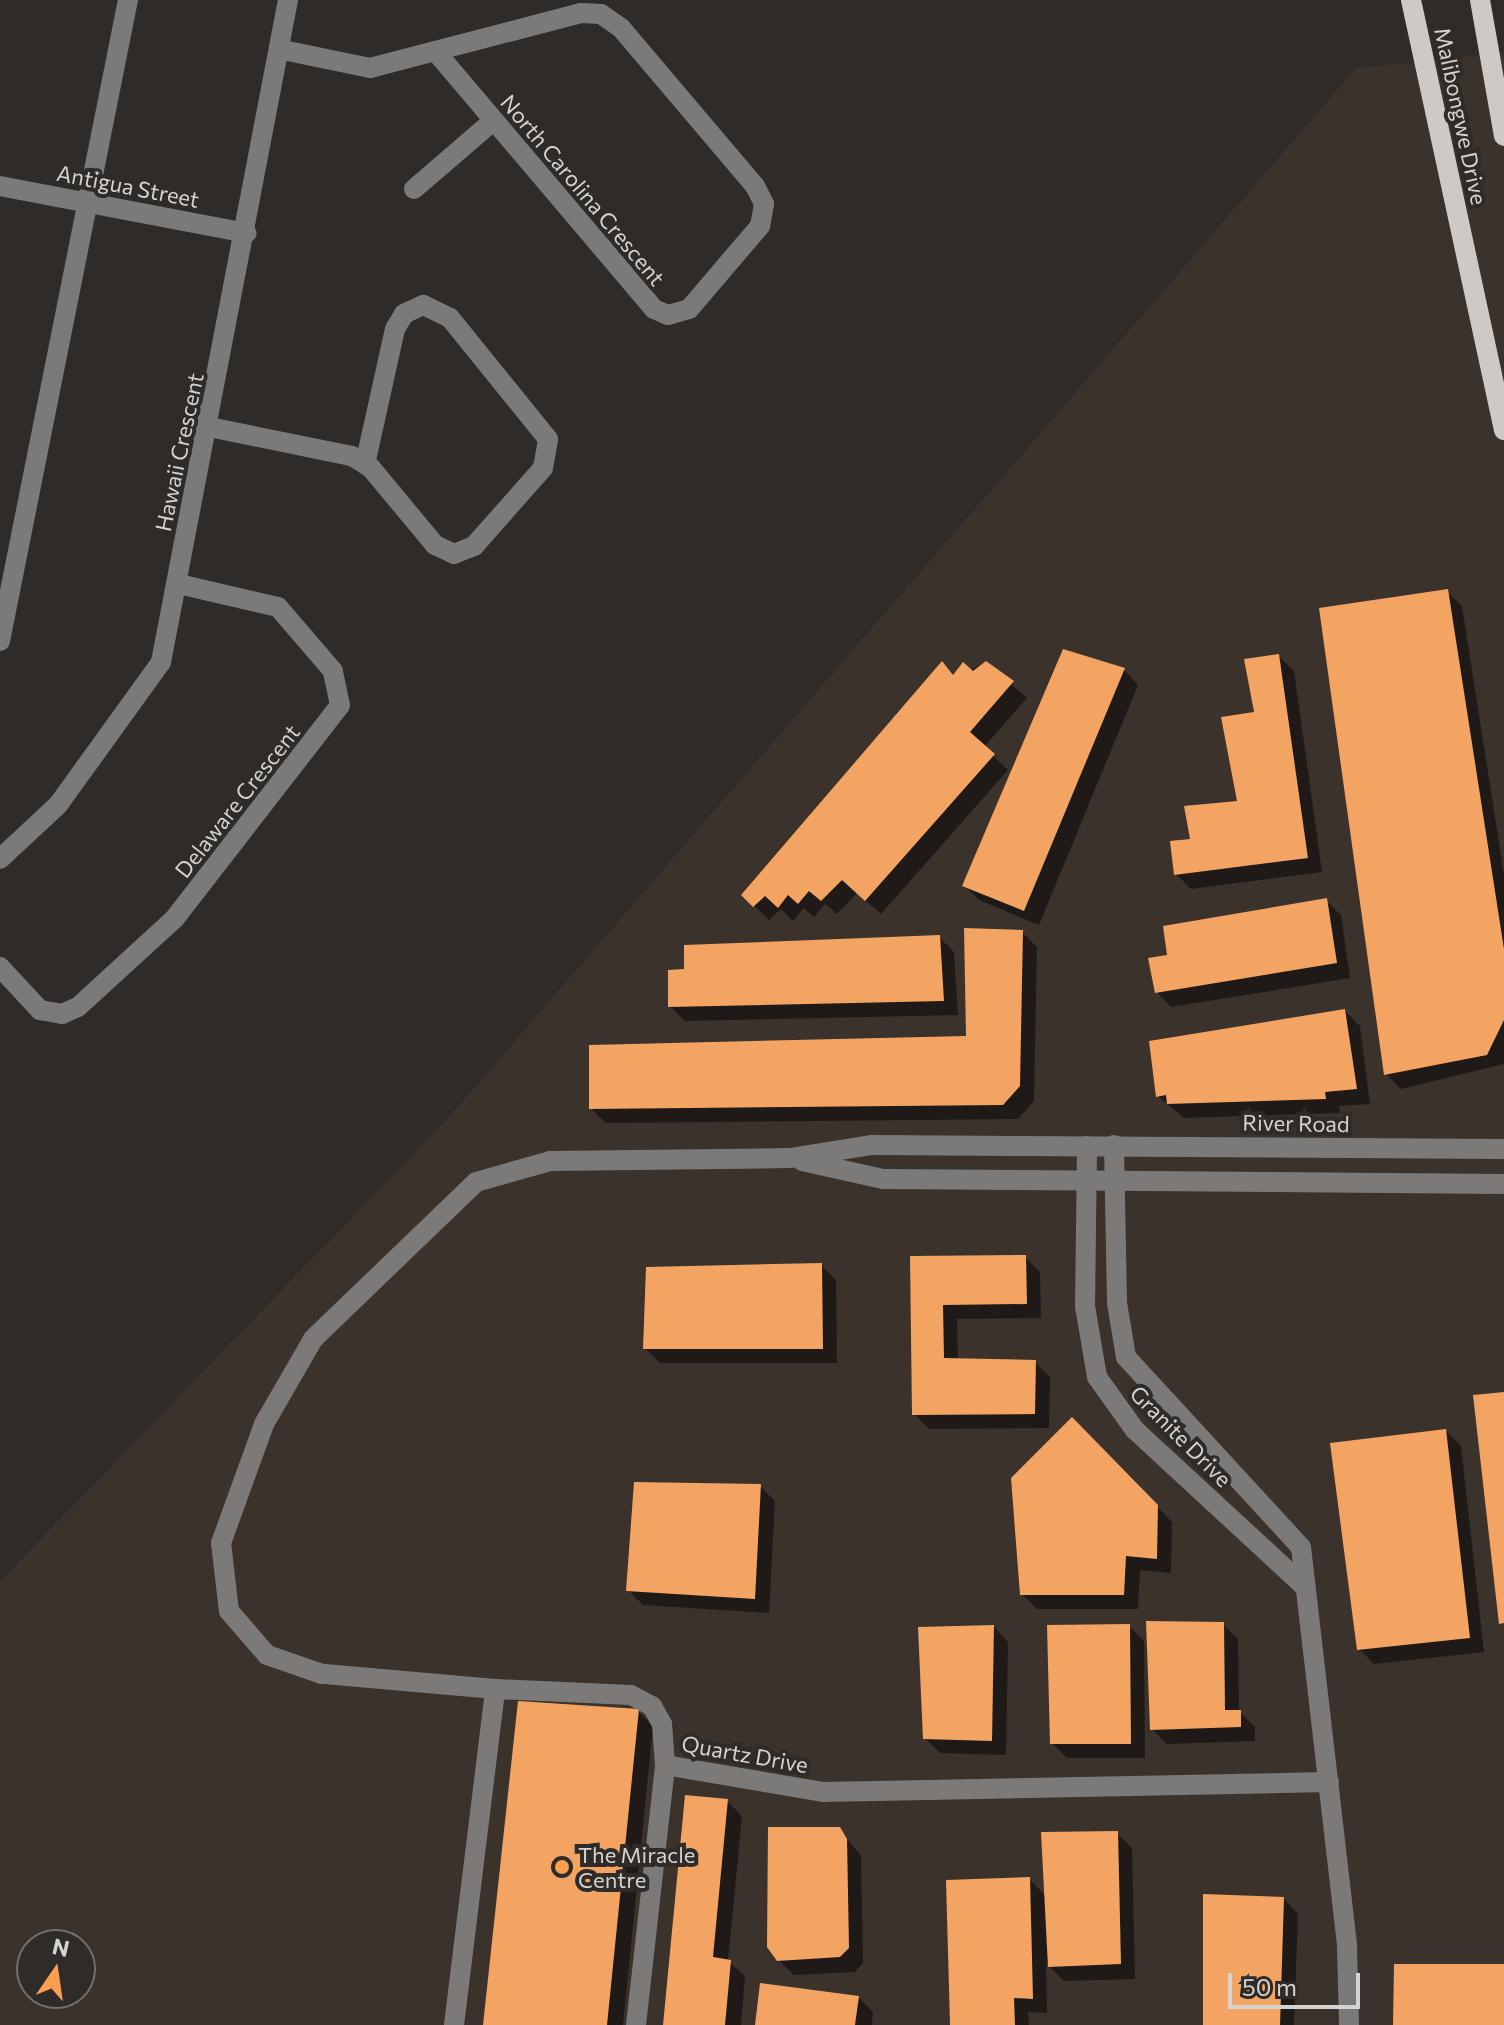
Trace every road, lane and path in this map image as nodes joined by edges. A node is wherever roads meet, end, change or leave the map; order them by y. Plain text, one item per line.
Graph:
1 (128, 0) edge
2 (288, 0) edge
3 (1411, 0) edge
4 (1480, 0) edge
5 (283, 50) junction
6 (435, 51) junction
7 (493, 121) junction
8 (1504, 136) edge
9 (0, 186) edge
10 (414, 189) dead end
11 (86, 203) junction
12 (247, 233) junction
13 (209, 427) junction
14 (1504, 430) edge
15 (365, 464) junction
16 (178, 584) junction
17 (0, 641) edge
18 (0, 859) edge
19 (0, 967) edge
20 (1114, 1145) junction
21 (1087, 1146) junction
22 (1504, 1149) edge
23 (790, 1158) junction
24 (1119, 1178) junction
25 (1087, 1180) junction
26 (1504, 1184) edge
27 (1303, 1585) junction
28 (495, 1689) junction
29 (665, 1765) junction
30 (1329, 1782) junction
31 (454, 2025) edge
32 (636, 2025) edge
33 (1349, 2025) edge

1 - 11 street
2 - 5 street, Hawaii Crescent
3 - 14 main road, Malibongwe Drive
4 - 8 main road, Malibongwe Drive
5 - 6 street, North Carolina Crescent
5 - 12 street, Hawaii Crescent
6 - 7 street, North Carolina Crescent
6 - 7 street, North Carolina Crescent
7 - 10 street
9 - 11 street, Antigua Street
11 - 12 street, Antigua Street
11 - 17 street
12 - 13 street, Hawaii Crescent
13 - 15 street
13 - 16 street, Hawaii Crescent
15 - 15 street
16 - 18 street, Hawaii Crescent
16 - 19 street, Delaware Crescent
20 - 21 street, River Road
20 - 22 street, River Road
20 - 24 street, Granite Drive
21 - 23 street, River Road
21 - 25 street, Granite Drive
23 - 25 street
23 - 28 street, Quartz Drive
24 - 25 street
24 - 26 street
24 - 27 street, Granite Drive
25 - 27 street, Granite Drive
27 - 30 street, Granite Drive
28 - 29 street, Quartz Drive
28 - 31 street
29 - 30 street, Quartz Drive
29 - 32 street
30 - 33 street, Granite Drive

